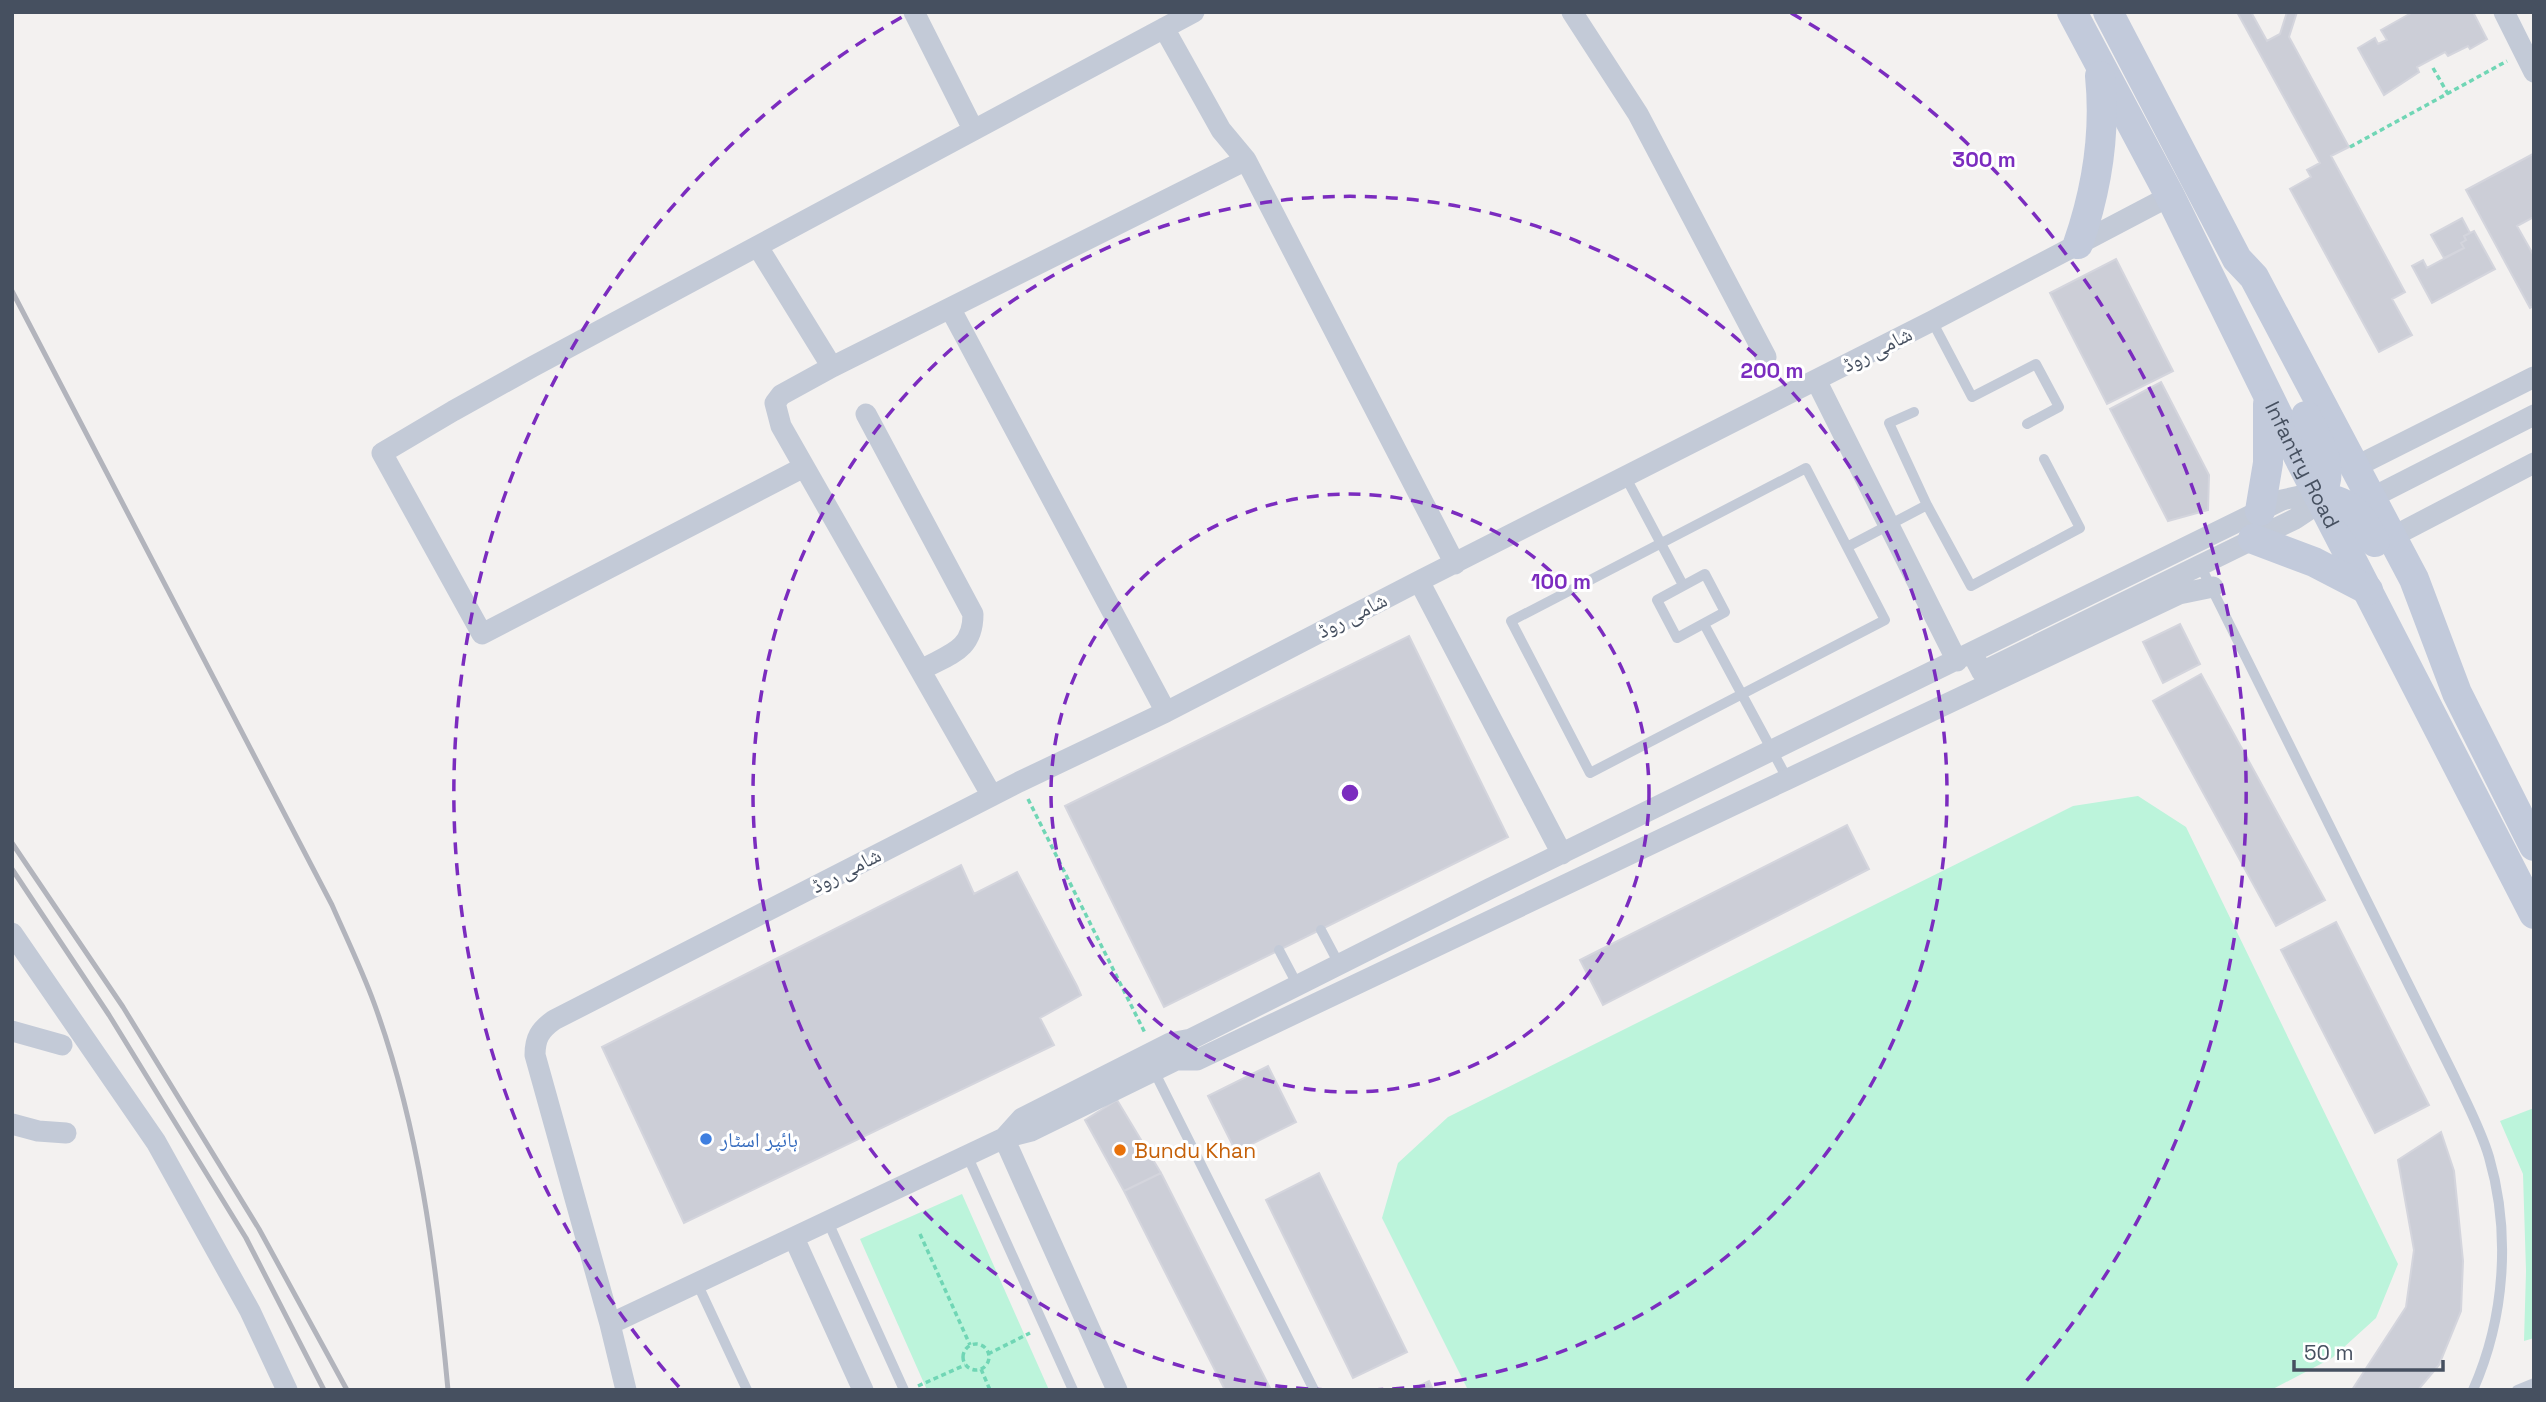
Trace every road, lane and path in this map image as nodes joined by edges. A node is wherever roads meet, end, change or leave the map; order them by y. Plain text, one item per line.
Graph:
1 (914, 12) edge
2 (1194, 12) edge
3 (1572, 12) edge
4 (2072, 12) edge
5 (2108, 12) edge
6 (2504, 12) edge
7 (1164, 29) junction
8 (2524, 52) junction
9 (2099, 66) junction
10 (2433, 68) dead end
11 (2534, 72) edge
12 (2448, 94) junction
13 (973, 129) junction
14 (2350, 147) dead end
15 (1246, 160) junction
16 (2170, 196) junction
17 (2078, 244) junction
18 (758, 247) junction
19 (2237, 259) junction
20 (950, 308) junction
21 (1932, 321) junction
22 (1766, 358) dead end
23 (832, 367) junction
24 (2534, 377) edge
25 (1816, 380) junction
26 (2267, 390) junction
27 (1914, 412) dead end
28 (866, 414) dead end
29 (2534, 415) edge
30 (2027, 424) dead end
31 (2044, 459) dead end
32 (2534, 463) edge
33 (804, 467) junction
34 (2356, 467) junction
35 (1625, 476) junction
36 (2320, 497) junction
37 (2371, 498) junction
38 (1927, 505) junction
39 (1890, 524) junction
40 (2257, 525) junction
41 (2392, 537) junction
42 (1661, 543) junction
43 (1847, 547) junction
44 (1455, 564) junction
45 (2200, 565) junction
46 (1419, 580) junction
47 (1683, 585) junction
48 (2213, 587) junction
49 (2368, 590) junction
50 (1704, 624) junction
51 (1965, 657) junction
52 (920, 670) junction
53 (1982, 672) junction
54 (2457, 693) junction
55 (1742, 694) junction
56 (1166, 712) junction
57 (1894, 730) junction
58 (1772, 751) junction
59 (1788, 780) junction
60 (1019, 782) junction
61 (992, 796) junction
62 (2534, 846) edge
63 (1562, 854) junction
64 (1489, 889) junction
65 (1502, 913) junction
66 (2534, 914) edge
67 (1321, 930) dead end
68 (12, 933) edge
69 (1279, 950) dead end
70 (1339, 964) junction
71 (1298, 986) junction
72 (12, 1031) edge
73 (62, 1045) dead end
74 (1154, 1061) junction
75 (12, 1124) edge
76 (66, 1133) dead end
77 (1003, 1138) junction
78 (967, 1155) junction
79 (828, 1222) junction
80 (920, 1234) dead end
81 (794, 1238) junction
82 (697, 1283) junction
83 (610, 1324) junction
84 (1045, 1327) junction
85 (970, 1345) junction
86 (988, 1354) junction
87 (965, 1364) junction
88 (981, 1369) junction
89 (2534, 1382) edge
90 (287, 1390) edge
91 (626, 1390) edge
92 (747, 1390) edge
93 (863, 1390) edge
94 (907, 1390) edge
95 (990, 1390) edge
96 (1073, 1390) edge
97 (1117, 1390) edge
98 (1314, 1390) edge
99 (2473, 1390) edge
100 (2517, 1390) edge

1 - 13 street
2 - 7 street
3 - 22 street
4 - 9 main road, Infantry Road
5 - 19 main road, Infantry Road
6 - 8 street
7 - 13 street
7 - 15 street
8 - 11 street
8 - 12 path
9 - 16 main road, Infantry Road
9 - 17 main road
10 - 12 path
12 - 14 path
13 - 18 street
15 - 20 street
15 - 44 street
16 - 17 street, شامی روڈ
16 - 26 main road, Infantry Road
17 - 21 street, شامی روڈ
18 - 23 street
18 - 33 street
19 - 34 main road, Infantry Road
19 - 36 main road
20 - 23 street
20 - 56 street
21 - 25 street, شامی روڈ
21 - 30 lane
23 - 33 street
24 - 34 street
25 - 35 street, شامی روڈ
25 - 39 street
26 - 36 main road, Infantry Road
26 - 40 main road
27 - 38 lane
28 - 52 street
29 - 37 street
31 - 38 lane
32 - 41 street
33 - 52 street
34 - 37 main road, Infantry Road
35 - 42 lane
35 - 44 street, شامی روڈ
36 - 40 street
36 - 40 street
36 - 49 main road, Infantry Road
36 - 54 main road
37 - 41 main road, Infantry Road
38 - 39 lane
39 - 43 lane
39 - 51 street
40 - 45 street
40 - 49 main road
40 - 51 street
41 - 54 main road, Infantry Road
42 - 43 lane
42 - 47 lane
42 - 55 lane
43 - 55 lane
44 - 46 street, شامی روڈ
45 - 48 lane
45 - 53 street
46 - 56 street, شامی روڈ
46 - 63 street
47 - 50 lane
47 - 50 lane
48 - 57 street
48 - 99 lane
49 - 66 main road, Infantry Road
50 - 55 lane
51 - 53 street
51 - 58 street
52 - 61 street
53 - 57 street
54 - 62 main road, Infantry Road
55 - 58 lane
56 - 60 street, شامی روڈ
57 - 59 street
58 - 59 lane
58 - 63 street
59 - 65 street
60 - 61 street, شامی روڈ
60 - 74 path
61 - 83 street, شامی روڈ
63 - 64 street
64 - 65 street
64 - 70 street
65 - 74 street
67 - 70 lane
68 - 90 street
69 - 71 lane
70 - 71 street
71 - 74 street
72 - 73 street
74 - 77 street
74 - 98 lane
75 - 76 street
77 - 78 street
77 - 97 street
78 - 79 street
78 - 84 lane
79 - 81 street
79 - 94 lane
80 - 85 path
81 - 82 street
81 - 93 street
82 - 83 street
82 - 92 lane
83 - 91 street
84 - 86 path
84 - 96 lane
85 - 86 path
85 - 87 path
86 - 88 path
87 - 88 path
87 - 94 path
88 - 95 path
89 - 100 lane

